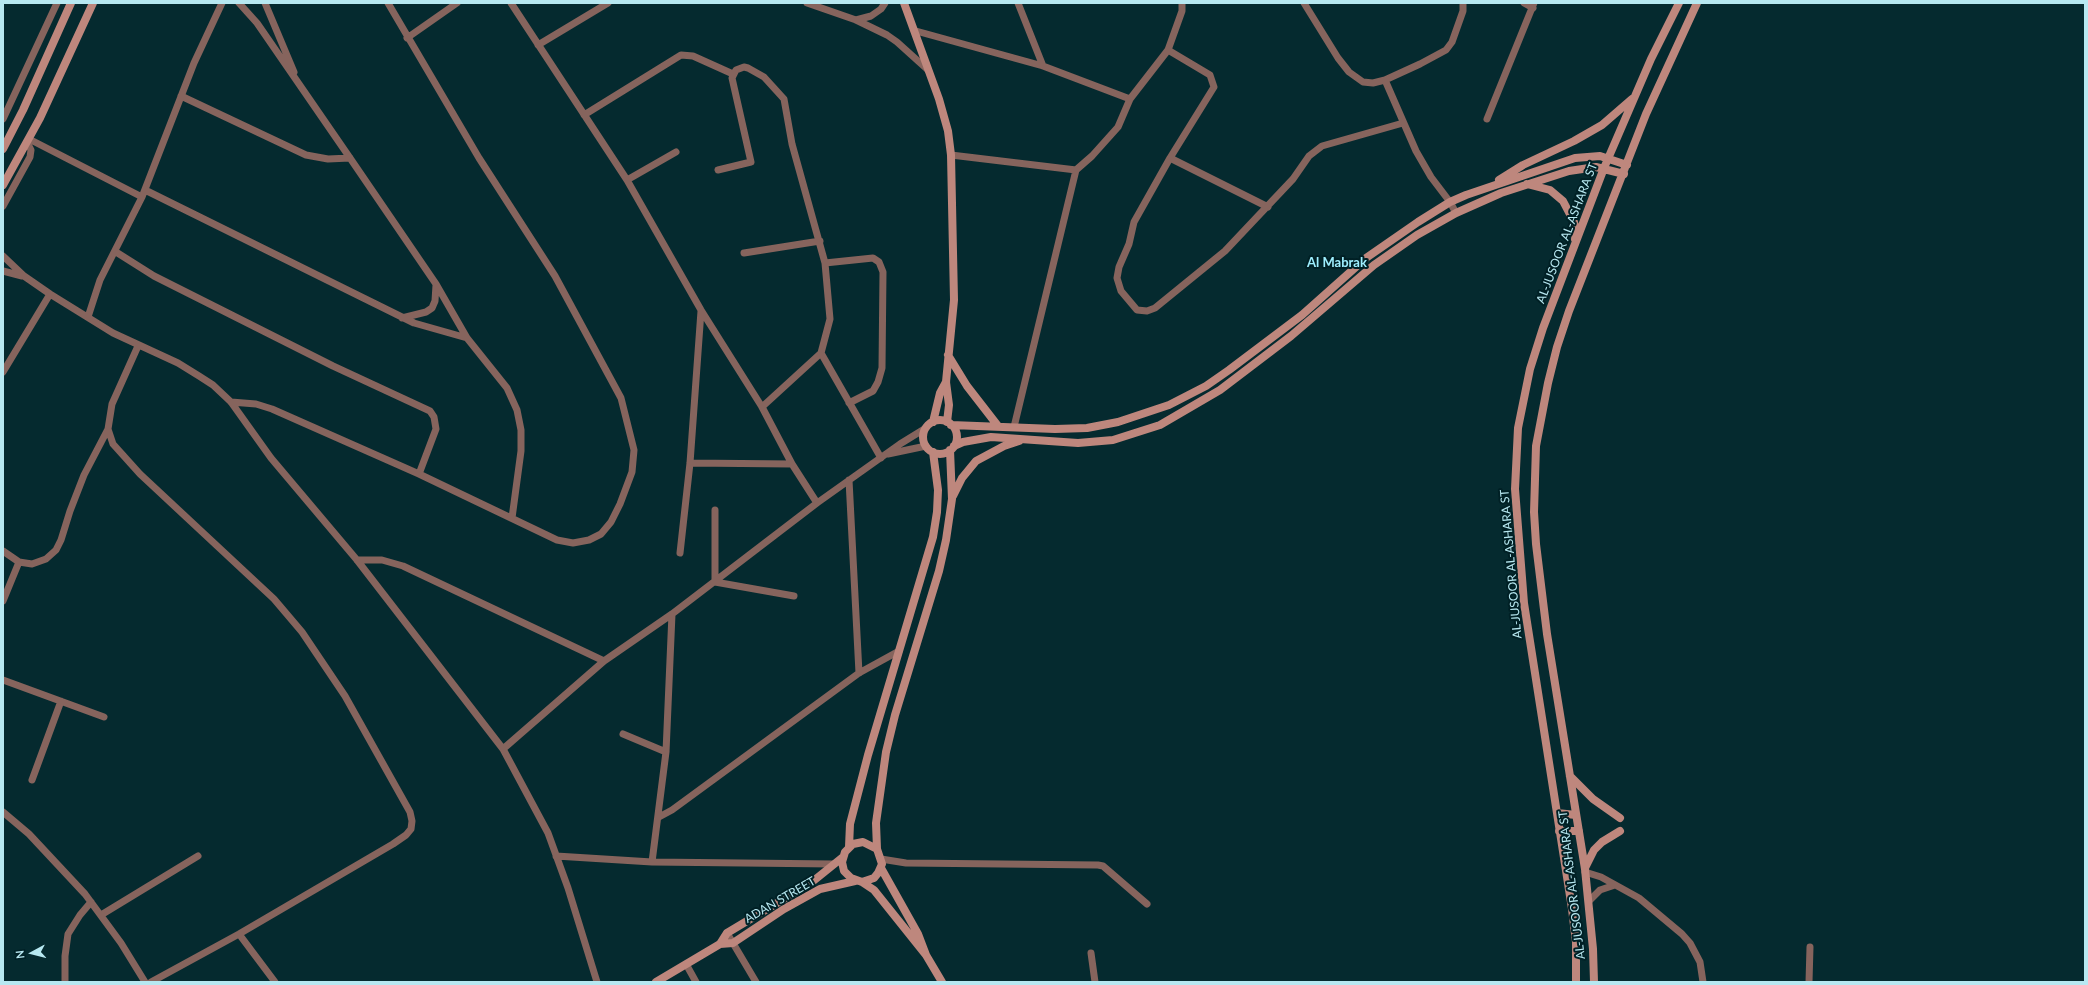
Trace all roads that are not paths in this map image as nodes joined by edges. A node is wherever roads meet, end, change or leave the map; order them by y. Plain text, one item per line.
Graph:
1 (57, 3) edge
2 (71, 3) edge
3 (93, 3) edge
4 (222, 3) edge
5 (239, 3) edge
6 (265, 3) edge
7 (388, 3) edge
8 (457, 3) edge
9 (511, 3) edge
10 (608, 3) edge
11 (807, 3) edge
12 (885, 3) edge
13 (904, 3) edge
14 (1018, 3) edge
15 (1182, 3) edge
16 (1304, 3) edge
17 (1463, 3) edge
18 (1468, 3) edge
19 (1524, 3) edge
20 (1679, 3) edge
21 (1697, 3) edge
22 (1534, 5) edge
23 (1463, 11) junction
24 (856, 20) junction
25 (916, 32) junction
26 (407, 38) junction
27 (538, 45) junction
28 (1168, 50) junction
29 (1043, 66) junction
30 (930, 71) junction
31 (733, 74) junction
32 (1385, 80) junction
33 (300, 85) junction
34 (181, 96) junction
35 (1634, 97) junction
36 (1130, 99) junction
37 (584, 115) junction
38 (3, 119) edge
39 (1487, 119) dead end
40 (1403, 123) junction
41 (28, 140) junction
42 (3, 149) edge
43 (676, 152) dead end
44 (951, 155) junction
45 (350, 158) junction
46 (1170, 158) junction
47 (1608, 158) junction
48 (1627, 165) junction
49 (1604, 168) junction
50 (718, 170) dead end
51 (1076, 170) junction
52 (1624, 174) junction
53 (626, 180) junction
54 (1526, 184) junction
55 (3, 185) edge
56 (1487, 188) junction
57 (145, 190) junction
58 (142, 197) junction
59 (1450, 202) junction
60 (3, 206) edge
61 (1268, 207) junction
62 (1456, 213) junction
63 (820, 240) junction
64 (1573, 251) junction
65 (116, 252) junction
66 (744, 253) dead end
67 (3, 256) edge
68 (825, 263) junction
69 (3, 271) edge
70 (24, 276) junction
71 (436, 284) junction
72 (50, 294) junction
73 (701, 310) junction
74 (88, 317) junction
75 (402, 318) junction
76 (467, 338) junction
77 (138, 346) junction
78 (821, 353) junction
79 (948, 355) junction
80 (3, 372) edge
81 (946, 382) junction
82 (231, 402) junction
83 (849, 403) junction
84 (762, 407) junction
85 (933, 422) junction
86 (949, 424) junction
87 (998, 426) junction
88 (1014, 427) junction
89 (926, 428) junction
90 (108, 429) junction
91 (1024, 440) junction
92 (926, 446) junction
93 (952, 448) junction
94 (933, 452) junction
95 (883, 456) junction
96 (690, 463) junction
97 (792, 464) junction
98 (419, 474) junction
99 (849, 480) junction
100 (952, 499) junction
101 (817, 503) junction
102 (715, 510) dead end
103 (512, 518) junction
104 (3, 551) edge
105 (680, 553) dead end
106 (357, 560) junction
107 (18, 562) junction
108 (715, 582) junction
109 (794, 596) dead end
110 (3, 602) edge
111 (672, 614) junction
112 (899, 651) junction
113 (604, 661) junction
114 (859, 673) junction
115 (3, 680) edge
116 (61, 701) junction
117 (104, 717) dead end
118 (622, 734) dead end
119 (503, 749) junction
120 (666, 752) junction
121 (1570, 776) junction
122 (32, 780) dead end
123 (3, 812) edge
124 (1557, 813) junction
125 (1576, 815) junction
126 (659, 817) junction
127 (1620, 818) dead end
128 (1559, 831) junction
129 (1579, 831) junction
130 (1620, 831) dead end
131 (849, 847) junction
132 (877, 849) junction
133 (198, 856) dead end
134 (556, 856) junction
135 (843, 857) junction
136 (652, 862) junction
137 (834, 864) junction
138 (881, 864) junction
139 (1585, 870) junction
140 (858, 881) junction
141 (1615, 885) junction
142 (1589, 901) junction
143 (92, 902) junction
144 (1147, 904) dead end
145 (101, 915) junction
146 (727, 933) junction
147 (239, 934) junction
148 (720, 944) junction
149 (733, 944) junction
150 (1810, 947) dead end
151 (1091, 953) dead end
152 (926, 955) junction
153 (686, 964) junction
154 (662, 981) edge
155 (65, 982) edge
156 (145, 982) edge
157 (151, 982) edge
158 (276, 982) edge
159 (597, 982) edge
160 (696, 982) edge
161 (756, 982) edge
162 (942, 982) edge
163 (1095, 982) edge
164 (1576, 982) edge
165 (1594, 982) edge
166 (1703, 982) edge
167 (1809, 982) edge

1 - 38 street
2 - 42 street
3 - 41 street
4 - 34 street
5 - 33 street
6 - 33 street
7 - 26 street
8 - 26 street
9 - 27 street
10 - 27 street
11 - 24 street
12 - 24 street
13 - 25 street
14 - 29 street
15 - 28 street
16 - 32 street
17 - 23 street
18 - 23 street
19 - 22 street
20 - 35 street, AL-JUSOOR AL-ASHARA ST
21 - 48 street, AL-JUSOOR AL-ASHARA ST
22 - 39 street
23 - 32 street
24 - 30 street
25 - 29 street
25 - 30 street
26 - 103 street
27 - 37 street
28 - 36 street
28 - 46 street
29 - 36 street
30 - 44 street
31 - 37 street
31 - 50 street
31 - 63 street
32 - 40 street
33 - 45 street
34 - 45 street
34 - 57 street
35 - 47 street, AL-JUSOOR AL-ASHARA ST
35 - 56 street
36 - 51 street
37 - 53 street
40 - 59 street
40 - 61 street
41 - 55 street
41 - 58 street
41 - 60 street
43 - 53 street
44 - 51 street
44 - 79 street
45 - 71 street
46 - 61 street
46 - 61 street
47 - 48 street
47 - 49 street, AL-JUSOOR AL-ASHARA ST
47 - 56 street
48 - 52 street, AL-JUSOOR AL-ASHARA ST
49 - 52 street
49 - 54 street
49 - 64 street, AL-JUSOOR AL-ASHARA ST
51 - 88 street
52 - 121 street, AL-JUSOOR AL-ASHARA ST
53 - 73 street
54 - 62 street
54 - 64 street
56 - 59 street
57 - 58 street
57 - 75 street
58 - 65 street
59 - 62 street
59 - 88 street
62 - 91 street
63 - 66 street
63 - 68 street
64 - 124 street, AL-JUSOOR AL-ASHARA ST
65 - 74 street
65 - 98 street
67 - 70 street
68 - 78 street
68 - 83 street
69 - 70 street
70 - 72 street
71 - 75 street
71 - 76 street
72 - 74 street
72 - 80 street
73 - 84 street
73 - 96 street
74 - 77 street
75 - 76 street
76 - 103 street
77 - 82 street
77 - 90 street
78 - 83 street
78 - 84 street
79 - 81 street
79 - 87 street
81 - 85 street
81 - 86 street
82 - 98 street
82 - 106 street
83 - 95 street
84 - 97 street
85 - 86 street
85 - 89 street
86 - 87 street
86 - 93 street
87 - 88 street
89 - 92 street
89 - 95 street
90 - 107 street
90 - 147 street
91 - 93 street
91 - 100 street
92 - 94 street
92 - 95 street
93 - 94 street
93 - 100 street
94 - 112 street
95 - 99 street
96 - 97 street
96 - 105 street
97 - 101 street
98 - 103 street
99 - 101 street
99 - 114 street
100 - 132 street
101 - 108 street
102 - 108 street
104 - 107 street
106 - 113 street
106 - 119 street
107 - 110 street
108 - 109 street
108 - 111 street
111 - 113 street
111 - 120 street
112 - 114 street
112 - 131 street
113 - 119 street
114 - 126 street
115 - 116 street
116 - 117 street
116 - 122 street
118 - 120 street
119 - 134 street
120 - 126 street
121 - 125 street, AL-JUSOOR AL-ASHARA ST
121 - 127 street
123 - 143 street
124 - 125 street
124 - 128 street, AL-JUSOOR AL-ASHARA ST
125 - 129 street, AL-JUSOOR AL-ASHARA ST
126 - 136 street
128 - 129 street
128 - 164 street, AL-JUSOOR AL-ASHARA ST
129 - 139 street, AL-JUSOOR AL-ASHARA ST
130 - 139 street
131 - 132 street
131 - 135 street
132 - 138 street
133 - 145 street
134 - 136 street
134 - 159 street
135 - 137 street, ADAN STREET
135 - 140 street
136 - 137 street
137 - 146 street, ADAN STREET
138 - 140 street
138 - 144 street
138 - 152 street
139 - 141 street
139 - 142 street, AL-JUSOOR AL-ASHARA ST
140 - 149 street, ADAN STREET
140 - 152 street
141 - 142 street
141 - 166 street
142 - 165 street, AL-JUSOOR AL-ASHARA ST
143 - 145 street
143 - 155 street
145 - 156 street
146 - 148 street, ADAN STREET
146 - 149 street
147 - 157 street
147 - 158 street
148 - 149 street
148 - 153 street, ADAN STREET
149 - 161 street
150 - 167 street
151 - 163 street
152 - 162 street
153 - 154 street, ADAN STREET
153 - 160 street

